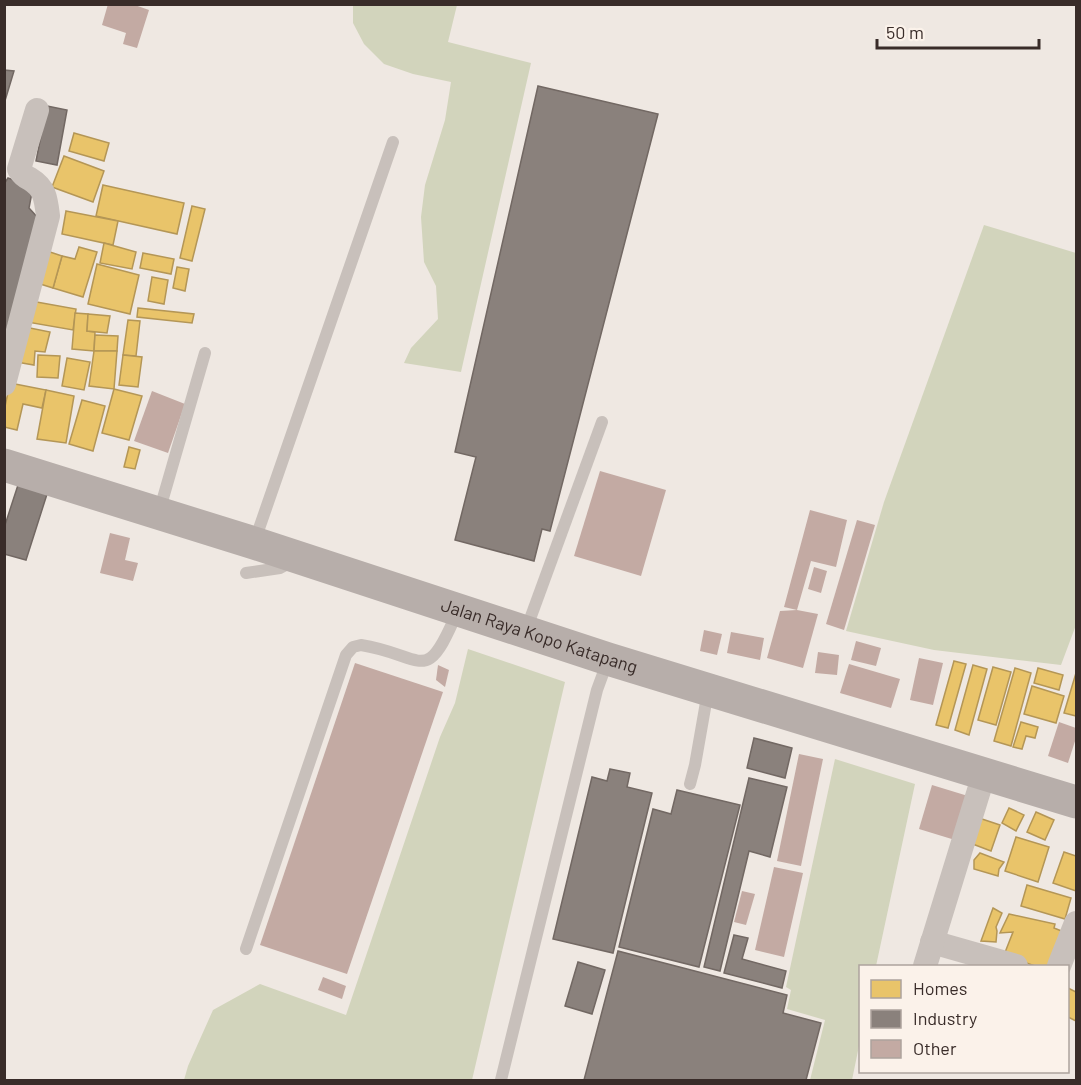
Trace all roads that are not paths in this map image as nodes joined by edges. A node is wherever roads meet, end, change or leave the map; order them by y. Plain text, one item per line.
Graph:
1 (37, 110) dead end
2 (393, 142) dead end
3 (205, 353) dead end
4 (4, 384) edge
5 (602, 422) dead end
6 (4, 465) edge
7 (159, 513) junction
8 (250, 558) junction
9 (458, 609) junction
10 (525, 633) junction
11 (608, 659) junction
12 (709, 689) junction
13 (984, 774) junction
14 (690, 784) dead end
15 (1077, 802) edge
16 (1077, 922) edge
17 (932, 942) junction
18 (246, 949) dead end
19 (925, 965) edge
20 (1012, 965) edge
21 (1059, 965) edge
22 (501, 1080) edge

1 - 4 street
2 - 8 lane
3 - 7 lane
5 - 10 lane
6 - 7 main road, Jalan Raya Kopo Katapang
7 - 8 main road, Jalan Raya Kopo Katapang
8 - 9 main road, Jalan Raya Kopo Katapang
9 - 10 main road, Jalan Raya Kopo Katapang
9 - 18 lane
10 - 11 main road, Jalan Raya Kopo Katapang
11 - 12 main road, Jalan Raya Kopo Katapang
11 - 22 lane
12 - 13 main road, Jalan Raya Kopo Katapang
12 - 14 lane
13 - 15 main road, Jalan Raya Kopo Katapang
13 - 17 street
16 - 21 street
17 - 19 street
17 - 20 street

